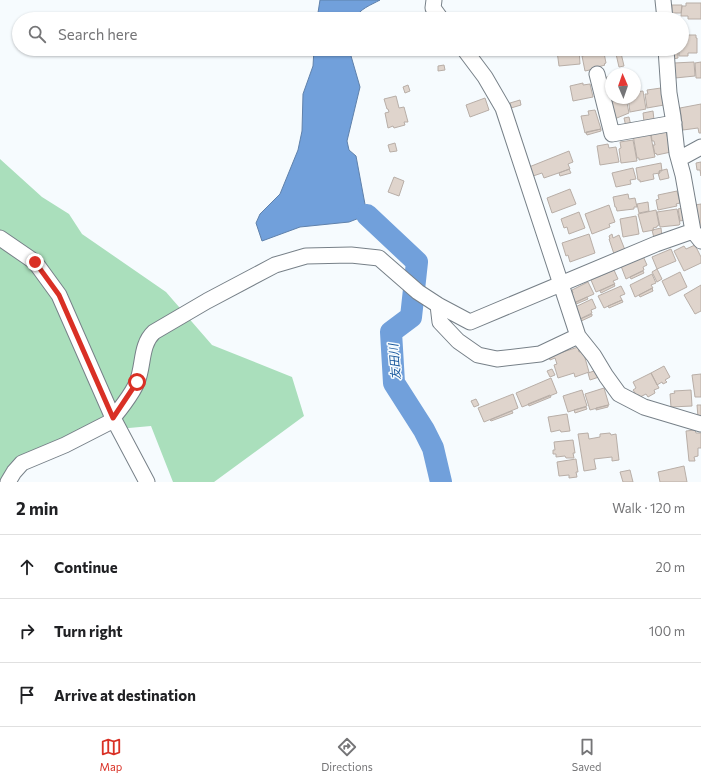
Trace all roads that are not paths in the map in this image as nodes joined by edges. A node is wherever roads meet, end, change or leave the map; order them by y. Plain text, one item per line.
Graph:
1 (434, 0) edge
2 (662, 0) edge
3 (436, 12) edge
4 (664, 12) edge
5 (469, 56) edge
6 (666, 56) edge
7 (597, 74) dead end
8 (674, 123) junction
9 (701, 147) edge
10 (679, 159) junction
11 (699, 237) edge
12 (0, 238) edge
13 (561, 284) junction
14 (438, 305) junction
15 (578, 336) junction
16 (113, 418) junction
17 (701, 424) edge
18 (8, 482) edge
19 (147, 482) edge

1 - 3 street
2 - 4 street
5 - 13 street
6 - 8 street
7 - 8 street
8 - 10 street
9 - 10 street
10 - 11 street
11 - 13 street
12 - 16 street
13 - 14 street
13 - 15 street
14 - 15 street
14 - 16 street
15 - 17 street
16 - 18 street
16 - 19 street

